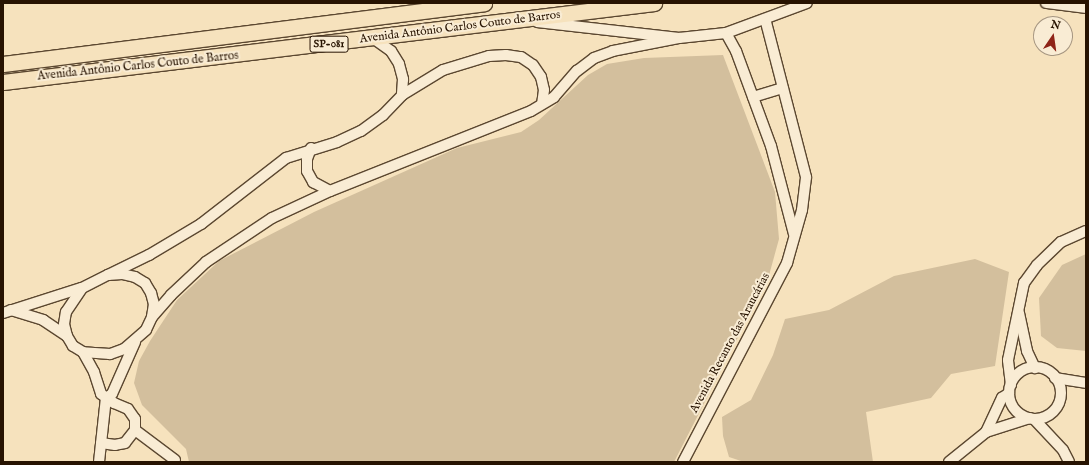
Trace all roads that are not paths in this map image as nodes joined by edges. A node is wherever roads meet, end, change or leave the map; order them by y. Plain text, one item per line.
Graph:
1 (484, 3) edge
2 (654, 3) edge
3 (807, 3) edge
4 (1046, 3) edge
5 (1086, 8) edge
6 (765, 18) junction
7 (515, 20) junction
8 (726, 33) junction
9 (374, 38) junction
10 (678, 38) junction
11 (3, 64) edge
12 (3, 82) edge
13 (783, 88) junction
14 (402, 95) junction
15 (753, 96) junction
16 (542, 104) junction
17 (311, 148) junction
18 (330, 191) junction
19 (1086, 231) edge
20 (794, 234) junction
21 (108, 275) junction
22 (82, 288) junction
23 (1018, 310) junction
24 (7, 311) edge
25 (152, 317) junction
26 (67, 336) junction
27 (136, 340) junction
28 (84, 352) junction
29 (1035, 368) junction
30 (1055, 378) junction
31 (1086, 383) edge
32 (1010, 389) junction
33 (106, 398) junction
34 (1032, 419) junction
35 (135, 430) junction
36 (986, 432) junction
37 (101, 443) junction
38 (174, 460) dead end
39 (99, 462) edge
40 (683, 462) edge
41 (949, 462) edge
42 (1069, 462) edge

1 - 11 main road, Avenida Antônio Carlos Couto de Barros / SP-081
2 - 7 main road, Avenida Antônio Carlos Couto de Barros / SP-081
3 - 6 street
4 - 5 street
6 - 8 street
6 - 13 street, Avenida Recanto das Araucárias
7 - 9 main road, Avenida Antônio Carlos Couto de Barros / SP-081
7 - 10 street
8 - 10 street
8 - 15 street, Avenida Recanto das Araucárias
9 - 12 main road, Avenida Antônio Carlos Couto de Barros / SP-081
9 - 14 street
10 - 16 street
13 - 15 street
13 - 20 street, Avenida Recanto das Araucárias
14 - 16 street
14 - 17 street
15 - 20 street, Avenida Recanto das Araucárias
16 - 18 street
17 - 18 street
17 - 21 street
18 - 25 street
19 - 23 street
20 - 40 street, Avenida Recanto das Araucárias
21 - 22 street
21 - 25 street
22 - 24 street
22 - 26 street
23 - 29 street
23 - 32 street
24 - 26 street
25 - 27 street
26 - 28 street
27 - 28 street
27 - 33 street
28 - 33 street
29 - 30 street
29 - 32 street
30 - 31 street
30 - 34 street
32 - 34 street
32 - 36 street
33 - 35 street
33 - 37 street
34 - 36 street
34 - 42 street
35 - 37 street
35 - 38 street
36 - 41 street
37 - 39 street

